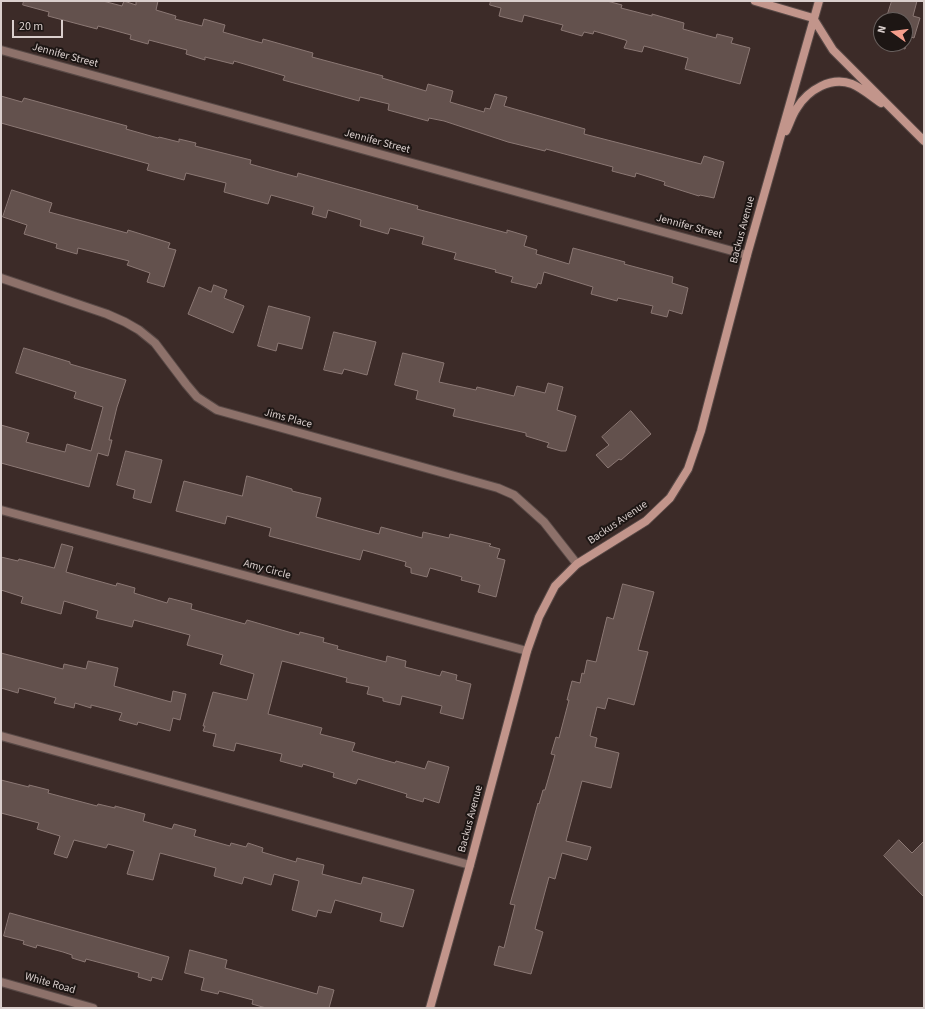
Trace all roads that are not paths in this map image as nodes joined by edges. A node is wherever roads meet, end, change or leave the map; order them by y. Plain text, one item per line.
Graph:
1 (755, 1) edge
2 (819, 1) edge
3 (813, 18) junction
4 (1, 50) edge
5 (893, 111) junction
6 (924, 141) edge
7 (776, 151) junction
8 (747, 255) junction
9 (1, 278) edge
10 (1, 510) edge
11 (578, 564) junction
12 (527, 651) junction
13 (1, 736) edge
14 (470, 865) junction
15 (1, 982) edge
16 (93, 1008) edge
17 (430, 1008) edge

1 - 3 street
2 - 3 street, Backus Avenue
3 - 5 street
3 - 7 street, Backus Avenue
4 - 8 street, Jennifer Street
5 - 6 street
5 - 7 street
7 - 8 street, Backus Avenue
8 - 11 street, Backus Avenue
9 - 11 street, Jims Place
10 - 12 street, Amy Circle
11 - 12 street, Backus Avenue
12 - 14 street, Backus Avenue
13 - 14 street
14 - 17 street, Backus Avenue
15 - 16 street, White Road

